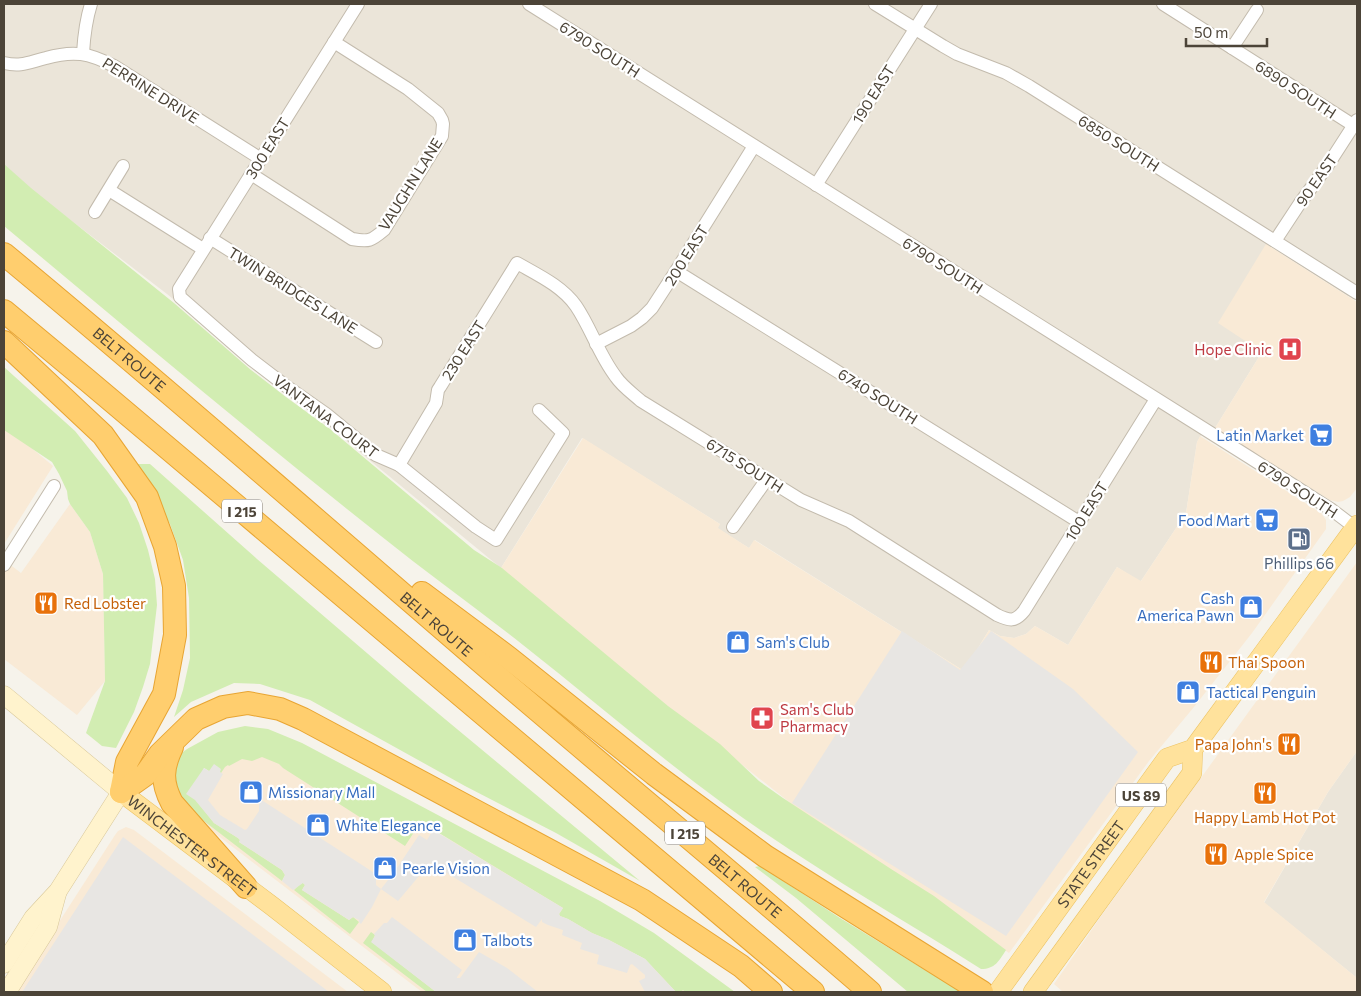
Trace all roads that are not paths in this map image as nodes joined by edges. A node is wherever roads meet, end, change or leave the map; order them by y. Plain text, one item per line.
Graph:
1 (91, 4) edge
2 (358, 4) edge
3 (529, 4) edge
4 (875, 4) edge
5 (931, 4) edge
6 (1163, 4) edge
7 (1257, 10) dead end
8 (914, 29) junction
9 (334, 42) junction
10 (1232, 48) junction
11 (83, 53) junction
12 (4, 63) edge
13 (1355, 122) edge
14 (754, 146) junction
15 (261, 159) junction
16 (124, 166) dead end
17 (250, 174) junction
18 (816, 185) junction
19 (108, 190) junction
20 (95, 212) dead end
21 (210, 238) junction
22 (1275, 241) junction
23 (203, 249) junction
24 (4, 254) edge
25 (517, 263) joint
26 (676, 272) junction
27 (179, 293) joint
28 (1357, 294) edge
29 (4, 312) edge
30 (4, 342) edge
31 (376, 342) dead end
32 (596, 344) junction
33 (1156, 399) junction
34 (539, 410) dead end
35 (400, 465) junction
36 (264, 475) junction
37 (767, 479) junction
38 (54, 486) dead end
39 (1080, 522) junction
40 (733, 527) dead end
41 (1357, 527) edge
42 (4, 565) edge
43 (1014, 619) joint
44 (4, 695) edge
45 (176, 737) junction
46 (1193, 749) junction
47 (121, 792) junction
48 (246, 887) junction
49 (58, 891) junction
50 (4, 964) edge
51 (6, 992) edge
52 (382, 992) edge
53 (771, 992) edge
54 (813, 992) edge
55 (870, 992) edge
56 (982, 992) edge
57 (998, 992) edge
58 (1033, 992) edge

1 - 11 street, PERRINE DRIVE
2 - 9 street, 300 EAST
3 - 14 street, 6790 SOUTH
4 - 8 street, 6850 SOUTH
5 - 8 street, 190 EAST
6 - 10 street, 6890 SOUTH
7 - 10 street
8 - 18 street, 190 EAST
8 - 22 street, 6850 SOUTH
9 - 15 street, 300 EAST
9 - 17 street, VAUGHN LANE
10 - 13 street, 6890 SOUTH
11 - 12 street
11 - 15 street, PERRINE DRIVE
13 - 22 street, 90 EAST
14 - 18 street, 6790 SOUTH
14 - 26 street, 200 EAST
15 - 17 street, 300 EAST
16 - 19 street
17 - 21 street, 300 EAST
18 - 33 street, 6790 SOUTH
19 - 20 street
19 - 23 street
21 - 23 street, 300 EAST
21 - 31 street, TWIN BRIDGES LANE
22 - 28 street, 6850 SOUTH
23 - 27 street, 300 EAST
24 - 36 highway, BELT ROUTE / I 215
25 - 32 street, 6715 SOUTH
25 - 35 street, 230 EAST
26 - 32 street, 200 EAST
26 - 39 street, 6740 SOUTH
27 - 35 street, VANTANA COURT
29 - 54 highway, I 215
30 - 47 highway
32 - 37 street, 6715 SOUTH
33 - 39 street, 100 EAST
33 - 41 street, 6790 SOUTH
34 - 35 street, VANTANA COURT
36 - 55 highway, BELT ROUTE / I 215
36 - 56 highway
37 - 40 street
37 - 43 street, 6715 SOUTH
38 - 42 street
39 - 43 street, 100 EAST
41 - 46 main road
44 - 47 street, WINCHESTER STREET
45 - 47 highway
45 - 48 highway
45 - 53 highway
46 - 57 main road, STATE STREET / US 89
46 - 58 main road, STATE STREET / US 89
47 - 48 main road, WINCHESTER STREET
47 - 49 street
48 - 52 main road, WINCHESTER STREET
49 - 50 street
49 - 51 street

